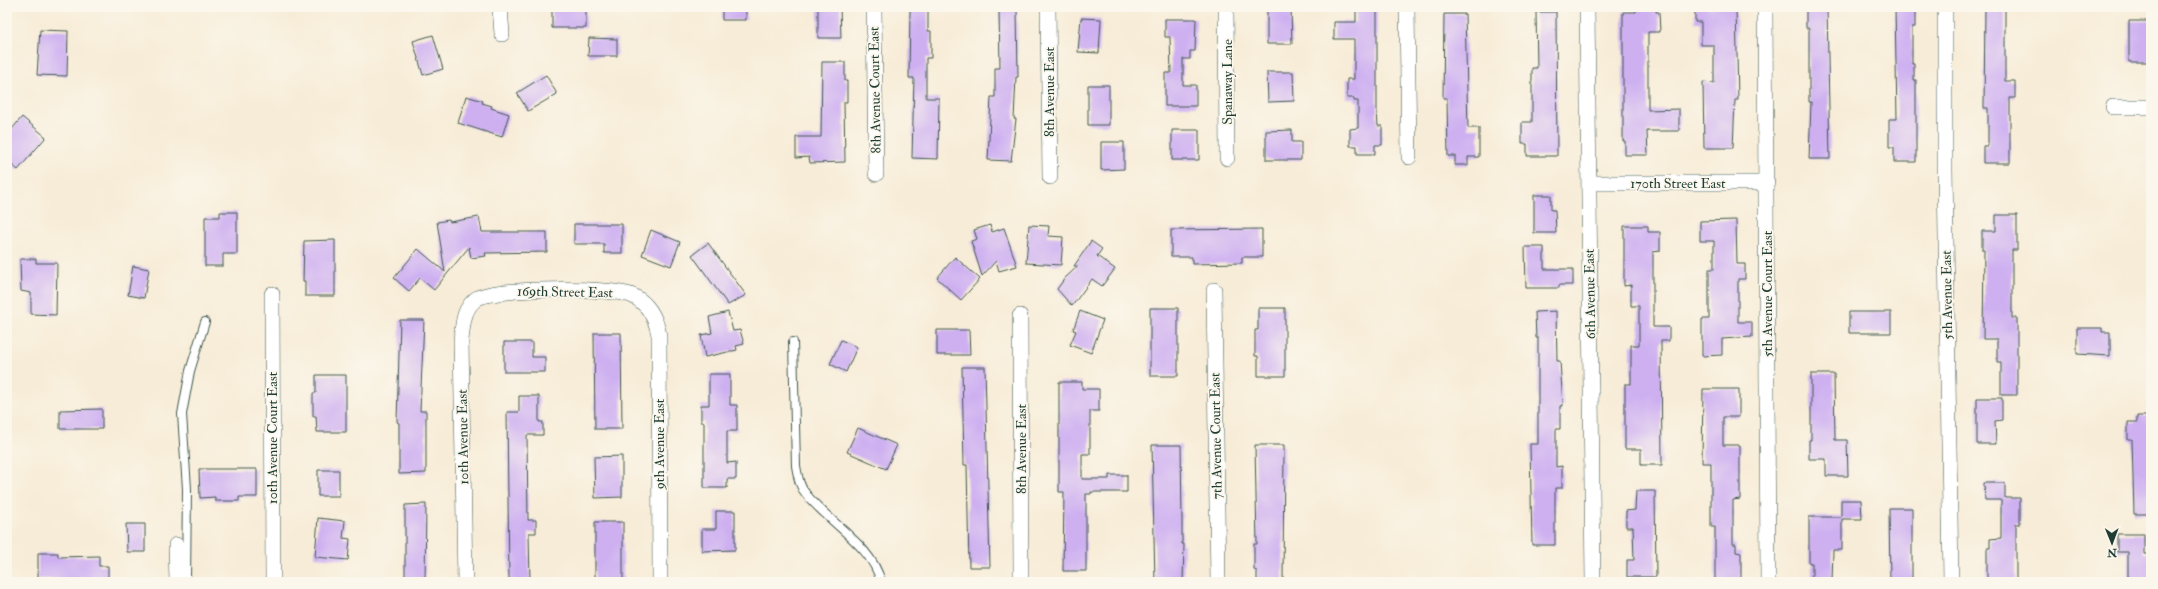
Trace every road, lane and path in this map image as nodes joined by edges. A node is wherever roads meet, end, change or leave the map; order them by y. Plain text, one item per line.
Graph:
1 (500, 7) edge
2 (874, 7) edge
3 (1048, 7) edge
4 (1226, 7) edge
5 (1407, 7) edge
6 (1588, 7) edge
7 (1765, 7) edge
8 (1945, 7) edge
9 (502, 34) dead end
10 (2151, 107) edge
11 (2113, 108) dead end
12 (1409, 157) dead end
13 (1227, 158) dead end
14 (876, 174) dead end
15 (1050, 177) dead end
16 (1589, 183) junction
17 (1767, 183) junction
18 (1214, 290) dead end
19 (272, 294) dead end
20 (478, 297) joint
21 (649, 308) joint
22 (1020, 316) dead end
23 (205, 322) dead end
24 (793, 342) dead end
25 (176, 545) dead end
26 (177, 582) edge
27 (186, 582) edge
28 (273, 582) edge
29 (465, 582) edge
30 (660, 582) edge
31 (881, 582) edge
32 (1021, 582) edge
33 (1218, 582) edge
34 (1593, 582) edge
35 (1768, 582) edge
36 (1951, 582) edge

1 - 9 street
2 - 14 street, 8th Avenue Court East
3 - 15 street, 8th Avenue East
4 - 13 street, Spanaway Lane
5 - 12 street
6 - 16 street, 6th Avenue East
7 - 17 street, 5th Avenue Court East
8 - 36 street, 5th Avenue East
10 - 11 street
16 - 17 street, 170th Street East
16 - 34 street, 6th Avenue East
17 - 35 street, 5th Avenue Court East
18 - 33 street, 7th Avenue Court East
19 - 28 street, 10th Avenue Court East
20 - 21 street, 169th Street East
20 - 29 street, 10th Avenue East
21 - 30 street, 9th Avenue East
22 - 32 street, 8th Avenue East
23 - 27 lane
24 - 31 lane
25 - 26 street

